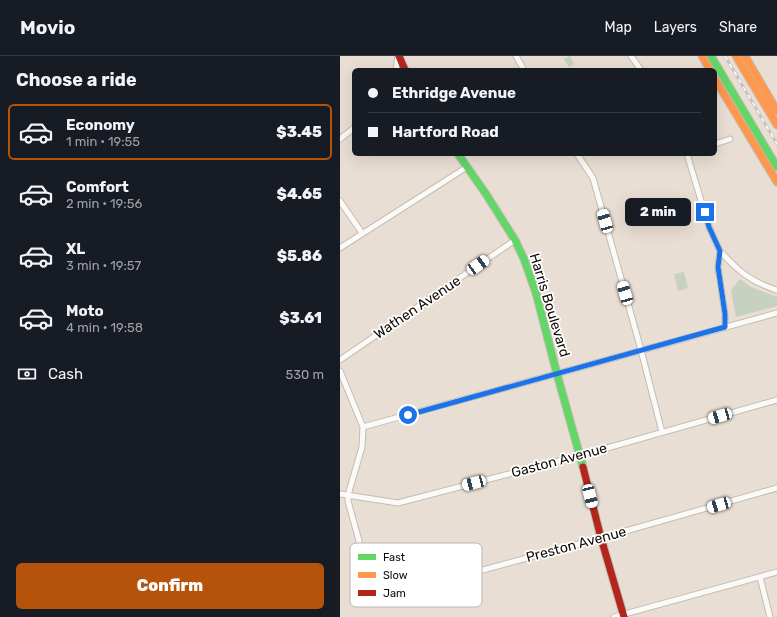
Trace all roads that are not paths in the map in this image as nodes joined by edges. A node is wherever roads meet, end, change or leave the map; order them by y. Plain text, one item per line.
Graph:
1 (399, 56) edge
2 (516, 56) edge
3 (631, 56) edge
4 (700, 56) edge
5 (711, 56) edge
6 (736, 56) edge
7 (744, 56) edge
8 (396, 68) edge
9 (404, 68) edge
10 (523, 68) edge
11 (640, 68) edge
12 (708, 68) edge
13 (717, 82) edge
14 (777, 111) edge
15 (777, 125) edge
16 (352, 130) edge
17 (340, 139) edge
18 (730, 140) dead end
19 (717, 143) edge
20 (459, 156) edge
21 (578, 156) edge
22 (688, 156) edge
23 (467, 167) junction
24 (777, 167) edge
25 (777, 182) edge
26 (340, 202) edge
27 (362, 233) junction
28 (515, 240) junction
29 (340, 248) edge
30 (720, 251) junction
31 (777, 290) edge
32 (777, 313) edge
33 (725, 327) junction
34 (641, 350) junction
35 (340, 360) edge
36 (340, 371) edge
37 (557, 374) junction
38 (777, 400) edge
39 (363, 427) junction
40 (662, 432) junction
41 (580, 455) junction
42 (777, 488) edge
43 (340, 494) edge
44 (348, 495) junction
45 (601, 538) junction
46 (359, 543) edge
47 (482, 570) edge
48 (777, 572) edge
49 (760, 577) junction
50 (624, 616) edge
51 (614, 617) edge
52 (770, 617) edge

1 - 8 street
1 - 9 main road
2 - 10 street
3 - 11 street
4 - 12 main road
5 - 24 main road
6 - 15 main road
7 - 14 main road
13 - 25 main road
16 - 17 street
18 - 19 street
20 - 23 main road, Harris Boulevard
21 - 34 street
22 - 30 street
23 - 27 street
23 - 28 main road, Harris Boulevard
26 - 27 street
27 - 29 street
28 - 35 street, Wathen Avenue
28 - 37 main road, Harris Boulevard
30 - 31 street
30 - 33 street
32 - 33 street
33 - 34 street
34 - 37 street
34 - 40 street
36 - 39 street
37 - 39 street
37 - 41 main road, Harris Boulevard
38 - 40 street, Gaston Avenue
39 - 44 street
40 - 41 street, Gaston Avenue
41 - 44 street, Gaston Avenue
41 - 45 main road, Harris Boulevard
42 - 45 street, Preston Avenue
43 - 44 street, Gaston Avenue
44 - 46 street, Preston Avenue
45 - 47 street, Preston Avenue
45 - 50 main road, Harris Boulevard
48 - 49 street
49 - 50 street
49 - 52 street
50 - 51 street

